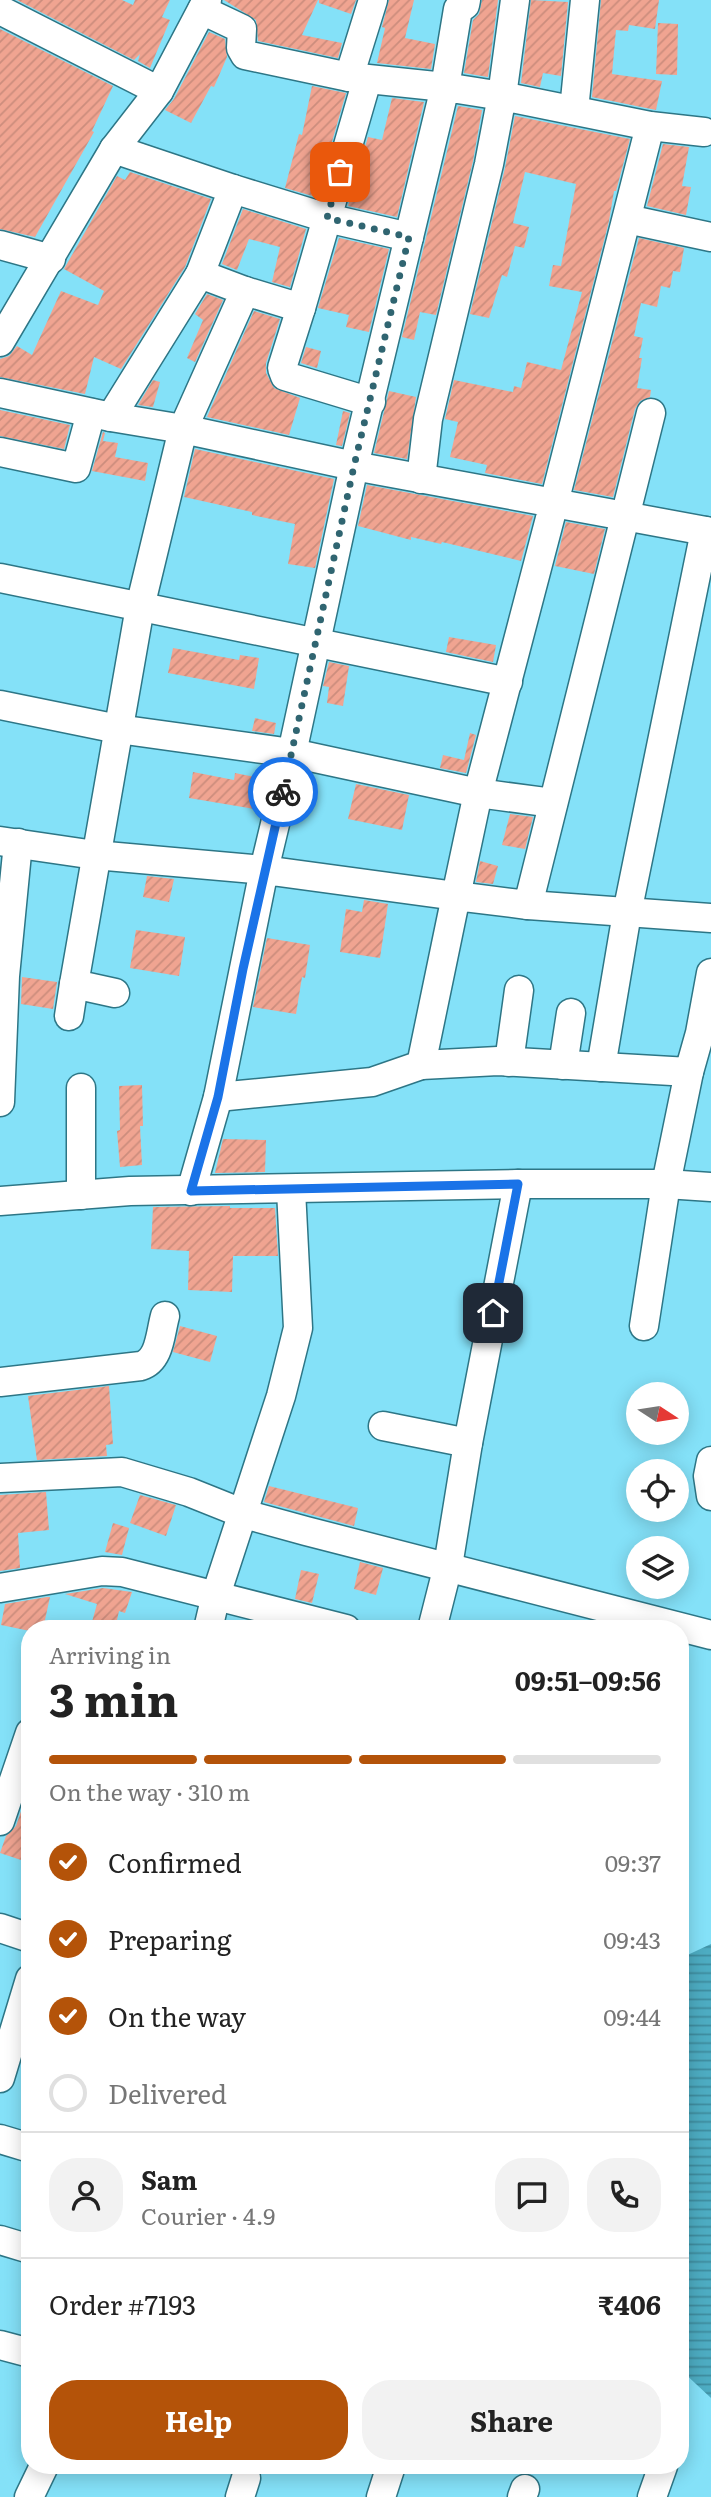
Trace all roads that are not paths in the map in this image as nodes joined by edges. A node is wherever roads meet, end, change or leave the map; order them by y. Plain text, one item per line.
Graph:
1 (373, 0) edge
2 (466, 0) edge
3 (515, 0) edge
4 (584, 0) edge
5 (205, 5) edge
6 (15, 9) edge
7 (358, 78) junction
8 (445, 88) junction
9 (159, 91) junction
10 (502, 96) junction
11 (574, 110) junction
12 (650, 126) junction
13 (704, 132) dead end
14 (114, 149) junction
15 (233, 189) junction
16 (327, 218) junction
17 (627, 219) junction
18 (409, 237) junction
19 (711, 237) edge
20 (0, 245) edge
21 (51, 259) junction
22 (200, 274) junction
23 (245, 291) junction
24 (301, 308) junction
25 (0, 342) edge
26 (0, 393) edge
27 (371, 402) junction
28 (651, 413) dead end
29 (101, 415) junction
30 (183, 429) junction
31 (0, 452) edge
32 (354, 466) junction
33 (421, 479) junction
34 (554, 503) junction
35 (626, 515) junction
36 (708, 531) edge
37 (0, 578) edge
38 (141, 607) junction
39 (317, 643) junction
40 (508, 682) junction
41 (0, 705) edge
42 (118, 729) junction
43 (292, 753) junction
44 (478, 793) junction
45 (552, 803) junction
46 (9, 842) edge
47 (95, 855) junction
48 (264, 870) junction
49 (456, 896) junction
50 (528, 905) junction
51 (627, 913) junction
52 (711, 918) edge
53 (711, 973) edge
54 (2, 976) edge
55 (74, 984) junction
56 (519, 990) dead end
57 (115, 993) dead end
58 (571, 1013) dead end
59 (69, 1016) dead end
60 (706, 1033) edge
61 (509, 1062) junction
62 (421, 1065) junction
63 (563, 1065) junction
64 (601, 1068) junction
65 (688, 1072) junction
66 (81, 1087) dead end
67 (218, 1097) junction
68 (0, 1102) edge
69 (518, 1184) junction
70 (666, 1184) junction
71 (711, 1187) edge
72 (291, 1190) junction
73 (191, 1191) junction
74 (81, 1195) junction
75 (0, 1201) edge
76 (165, 1316) dead end
77 (644, 1326) dead end
78 (0, 1382) edge
79 (383, 1426) dead end
80 (468, 1443) junction
81 (711, 1461) edge
82 (0, 1478) edge
83 (711, 1496) edge
84 (244, 1514) junction
85 (448, 1566) junction
86 (0, 1588) edge
87 (216, 1595) junction
88 (593, 1617) edge
89 (210, 1620) edge
90 (305, 1620) edge
91 (434, 1620) edge
92 (613, 1620) edge
93 (689, 1632) edge
94 (711, 1635) edge
95 (21, 1746) edge
96 (0, 1821) edge
97 (0, 1928) edge
98 (21, 1935) edge
99 (21, 2013) edge
100 (14, 2039) edge
101 (0, 2078) edge
102 (0, 2139) edge
103 (21, 2145) edge
104 (0, 2240) edge
105 (21, 2246) edge
106 (0, 2345) edge
107 (21, 2351) edge
108 (40, 2474) edge
109 (388, 2474) edge
110 (660, 2474) edge
111 (29, 2497) edge
112 (381, 2497) edge
113 (652, 2497) edge

1 - 7 street
2 - 8 street
3 - 10 street
4 - 11 street
5 - 7 street
5 - 9 street
6 - 9 street
7 - 8 street
7 - 16 street
8 - 10 street
8 - 18 street
9 - 14 street
10 - 11 street
10 - 33 street
11 - 12 street
12 - 13 street
12 - 17 street
14 - 15 street
14 - 21 street
15 - 16 street
15 - 22 street
16 - 18 street
16 - 24 street
17 - 19 street
17 - 34 street
18 - 27 street
20 - 21 street
21 - 25 street
22 - 23 street
22 - 29 street
23 - 24 street
23 - 30 street
24 - 27 street
26 - 29 street
27 - 32 street
28 - 35 street
29 - 30 street
29 - 31 street
30 - 32 street
30 - 38 street
32 - 33 street
32 - 39 street
33 - 34 street
34 - 35 street
34 - 40 street
35 - 36 street
35 - 45 street
36 - 51 street
37 - 38 street
38 - 39 street
38 - 42 street
39 - 40 street
39 - 43 street
40 - 44 street
41 - 42 street
42 - 43 street
42 - 47 street
43 - 44 street
43 - 48 street
44 - 45 street
44 - 49 street
45 - 50 street
46 - 47 street
46 - 54 street
47 - 48 street
47 - 55 street
48 - 49 street
48 - 67 street
49 - 50 street
49 - 62 street
50 - 51 street
51 - 52 street
51 - 64 street
53 - 60 street
54 - 68 street
55 - 57 street
55 - 59 street
56 - 61 street
58 - 63 street
60 - 65 street
61 - 62 street
61 - 63 street
62 - 67 street
63 - 64 street
64 - 65 street
65 - 70 street
66 - 74 street
67 - 73 street
69 - 70 street
69 - 72 street
69 - 80 street
70 - 71 street
70 - 77 street
72 - 73 street
72 - 84 street
73 - 74 street
74 - 75 street
76 - 78 street
79 - 80 street
80 - 85 street
81 - 83 street
82 - 84 street
84 - 85 street
84 - 87 street
85 - 88 street
85 - 91 street
86 - 87 street
87 - 89 street
87 - 90 street
88 - 92 street
93 - 94 street
95 - 96 street
97 - 98 street
99 - 100 street
100 - 101 street
102 - 103 street
104 - 105 street
106 - 107 street
108 - 111 street
109 - 112 street
110 - 113 street

